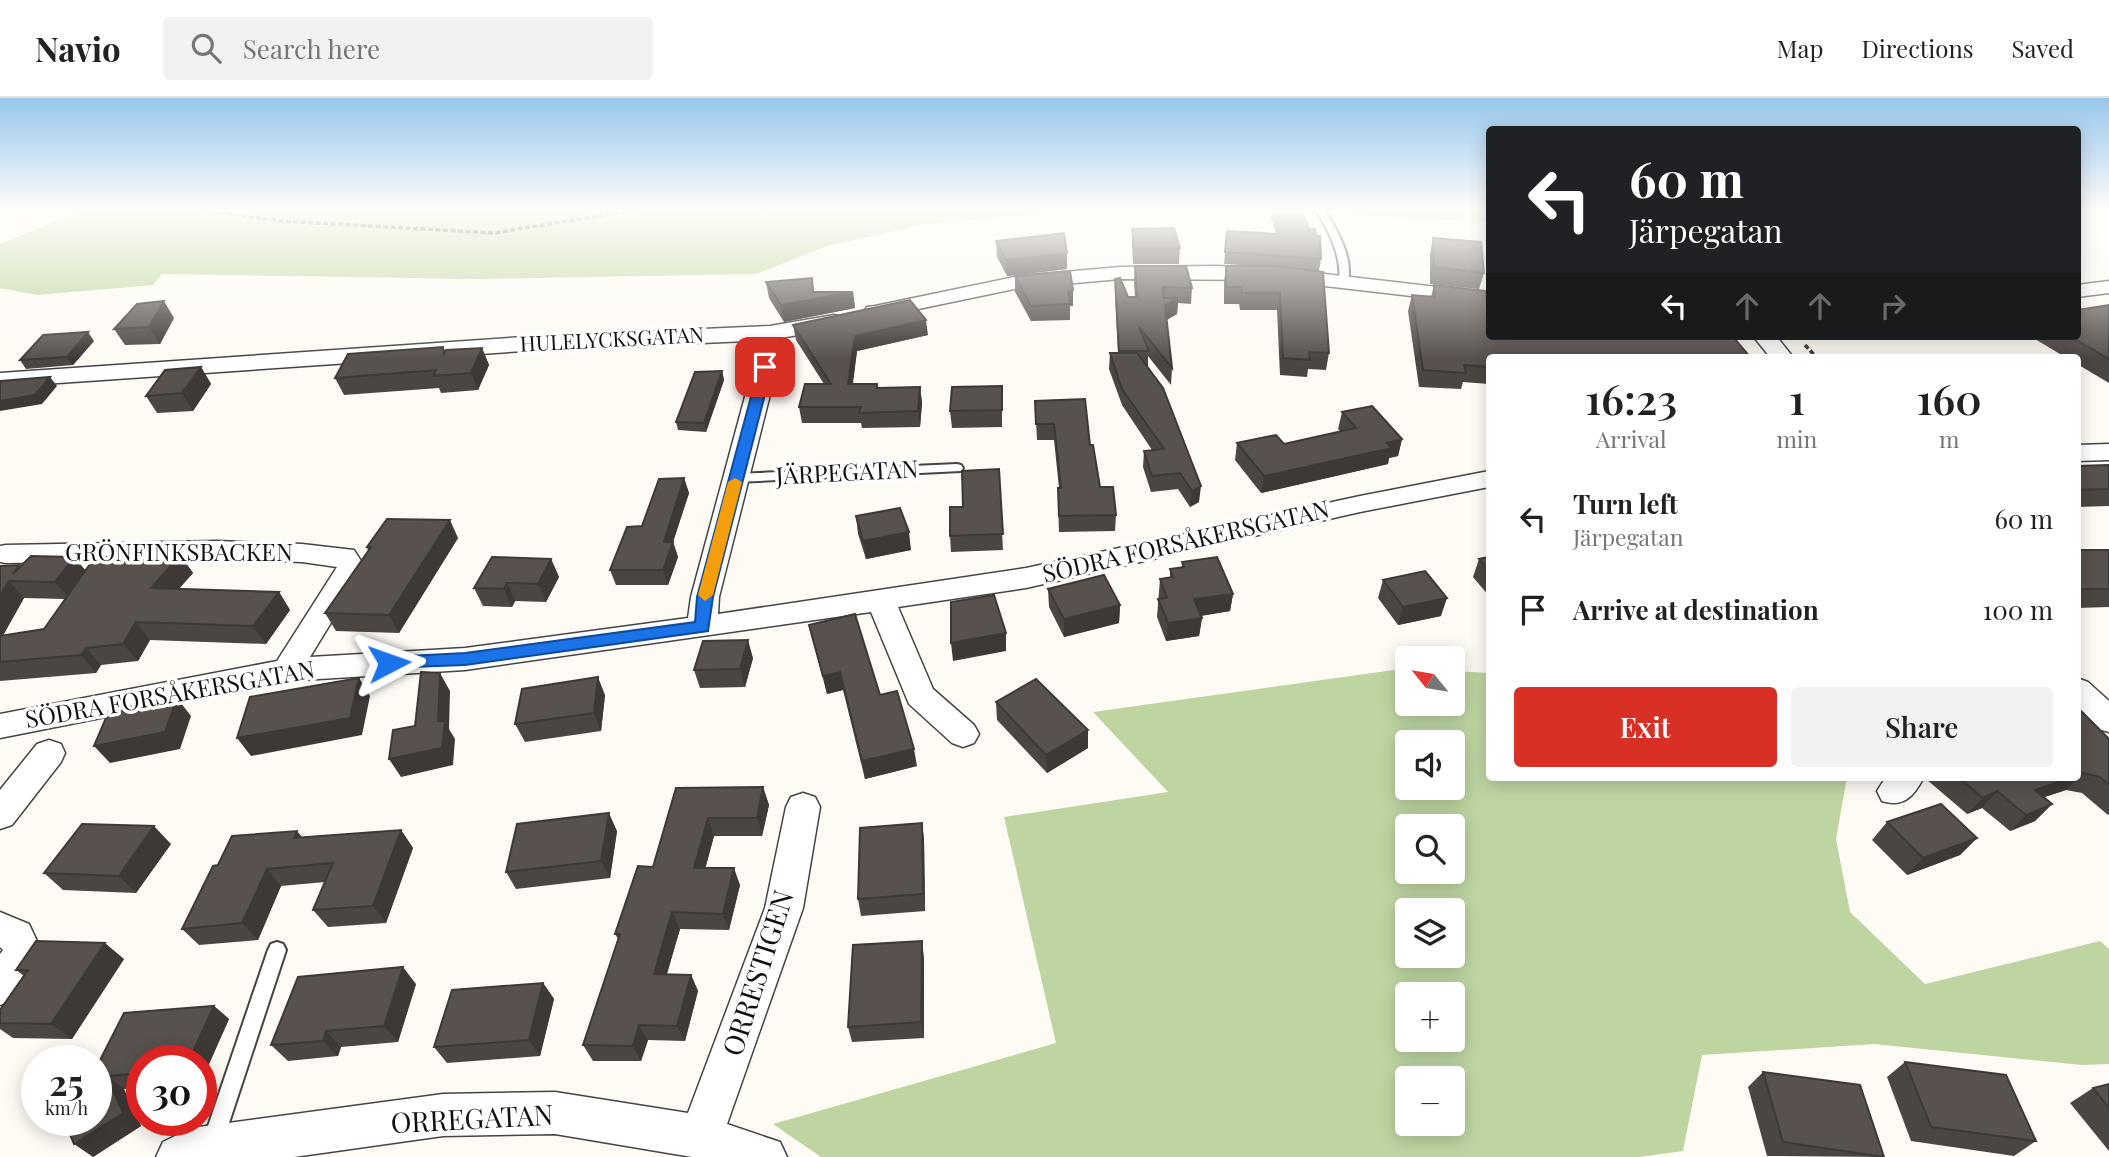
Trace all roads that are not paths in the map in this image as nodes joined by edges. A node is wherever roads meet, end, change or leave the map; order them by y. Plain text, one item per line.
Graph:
1 (1341, 259) edge
2 (1344, 282) junction
3 (2109, 287) edge
4 (2081, 290) edge
5 (1486, 299) edge
6 (1767, 340) edge
7 (1779, 354) edge
8 (765, 367) dead end
9 (0, 380) edge
10 (957, 468) dead end
11 (736, 478) junction
12 (1486, 480) edge
13 (6, 554) dead end
14 (881, 601) junction
15 (702, 627) junction
16 (288, 670) junction
17 (2081, 694) edge
18 (2109, 720) edge
19 (0, 726) edge
20 (963, 734) dead end
21 (49, 753) dead end
22 (803, 807) dead end
23 (0, 815) edge
24 (0, 929) edge
25 (277, 950) dead end
26 (0, 987) edge
27 (701, 1137) junction
28 (194, 1152) edge
29 (765, 1157) edge

1 - 2 lane
2 - 5 street, HULELYCKSGATAN
2 - 9 street, HULELYCKSGATAN
3 - 4 street
6 - 7 street
8 - 11 street, JÄRPEGATAN
10 - 11 lane, JÄRPEGATAN
11 - 15 street, JÄRPEGATAN
12 - 14 street, SÖDRA FORSÅKERSGATAN
13 - 16 street, GRÖNFINKSBACKEN
14 - 15 street, SÖDRA FORSÅKERSGATAN
14 - 20 street
15 - 16 street, SÖDRA FORSÅKERSGATAN
16 - 19 street, SÖDRA FORSÅKERSGATAN
17 - 18 street
21 - 23 street
22 - 27 street, ORRESTIGEN
24 - 26 street
25 - 28 lane
27 - 28 street, ORREGATAN
27 - 29 street, ORREGATAN

